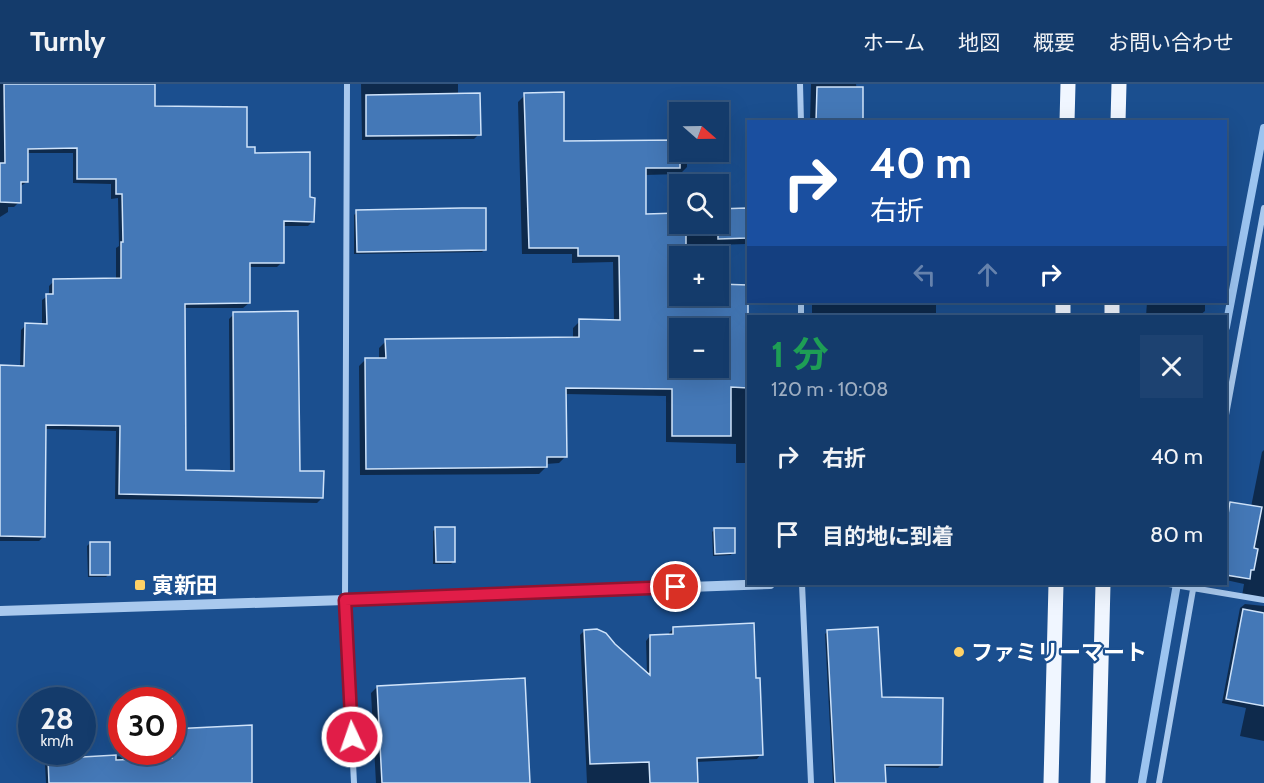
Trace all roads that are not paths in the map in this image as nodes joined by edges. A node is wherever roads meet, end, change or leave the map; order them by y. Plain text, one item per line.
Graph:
1 (347, 84) edge
2 (801, 84) edge
3 (1068, 84) edge
4 (1119, 84) edge
5 (801, 120) edge
6 (1067, 120) edge
7 (1118, 120) edge
8 (1264, 208) edge
9 (1227, 409) edge
10 (747, 585) edge
11 (802, 585) edge
12 (1056, 585) edge
13 (1103, 585) edge
14 (1192, 586) edge
15 (345, 600) junction
16 (1264, 600) edge
17 (0, 611) edge
18 (354, 783) edge
19 (811, 783) edge
20 (1051, 783) edge
21 (1098, 783) edge
22 (1159, 783) edge

1 - 15 street
2 - 5 street
3 - 6 main road
4 - 7 main road
8 - 9 street
10 - 15 street
11 - 19 street
12 - 20 main road
13 - 21 main road
14 - 16 street
14 - 22 street
15 - 17 street
15 - 18 street

